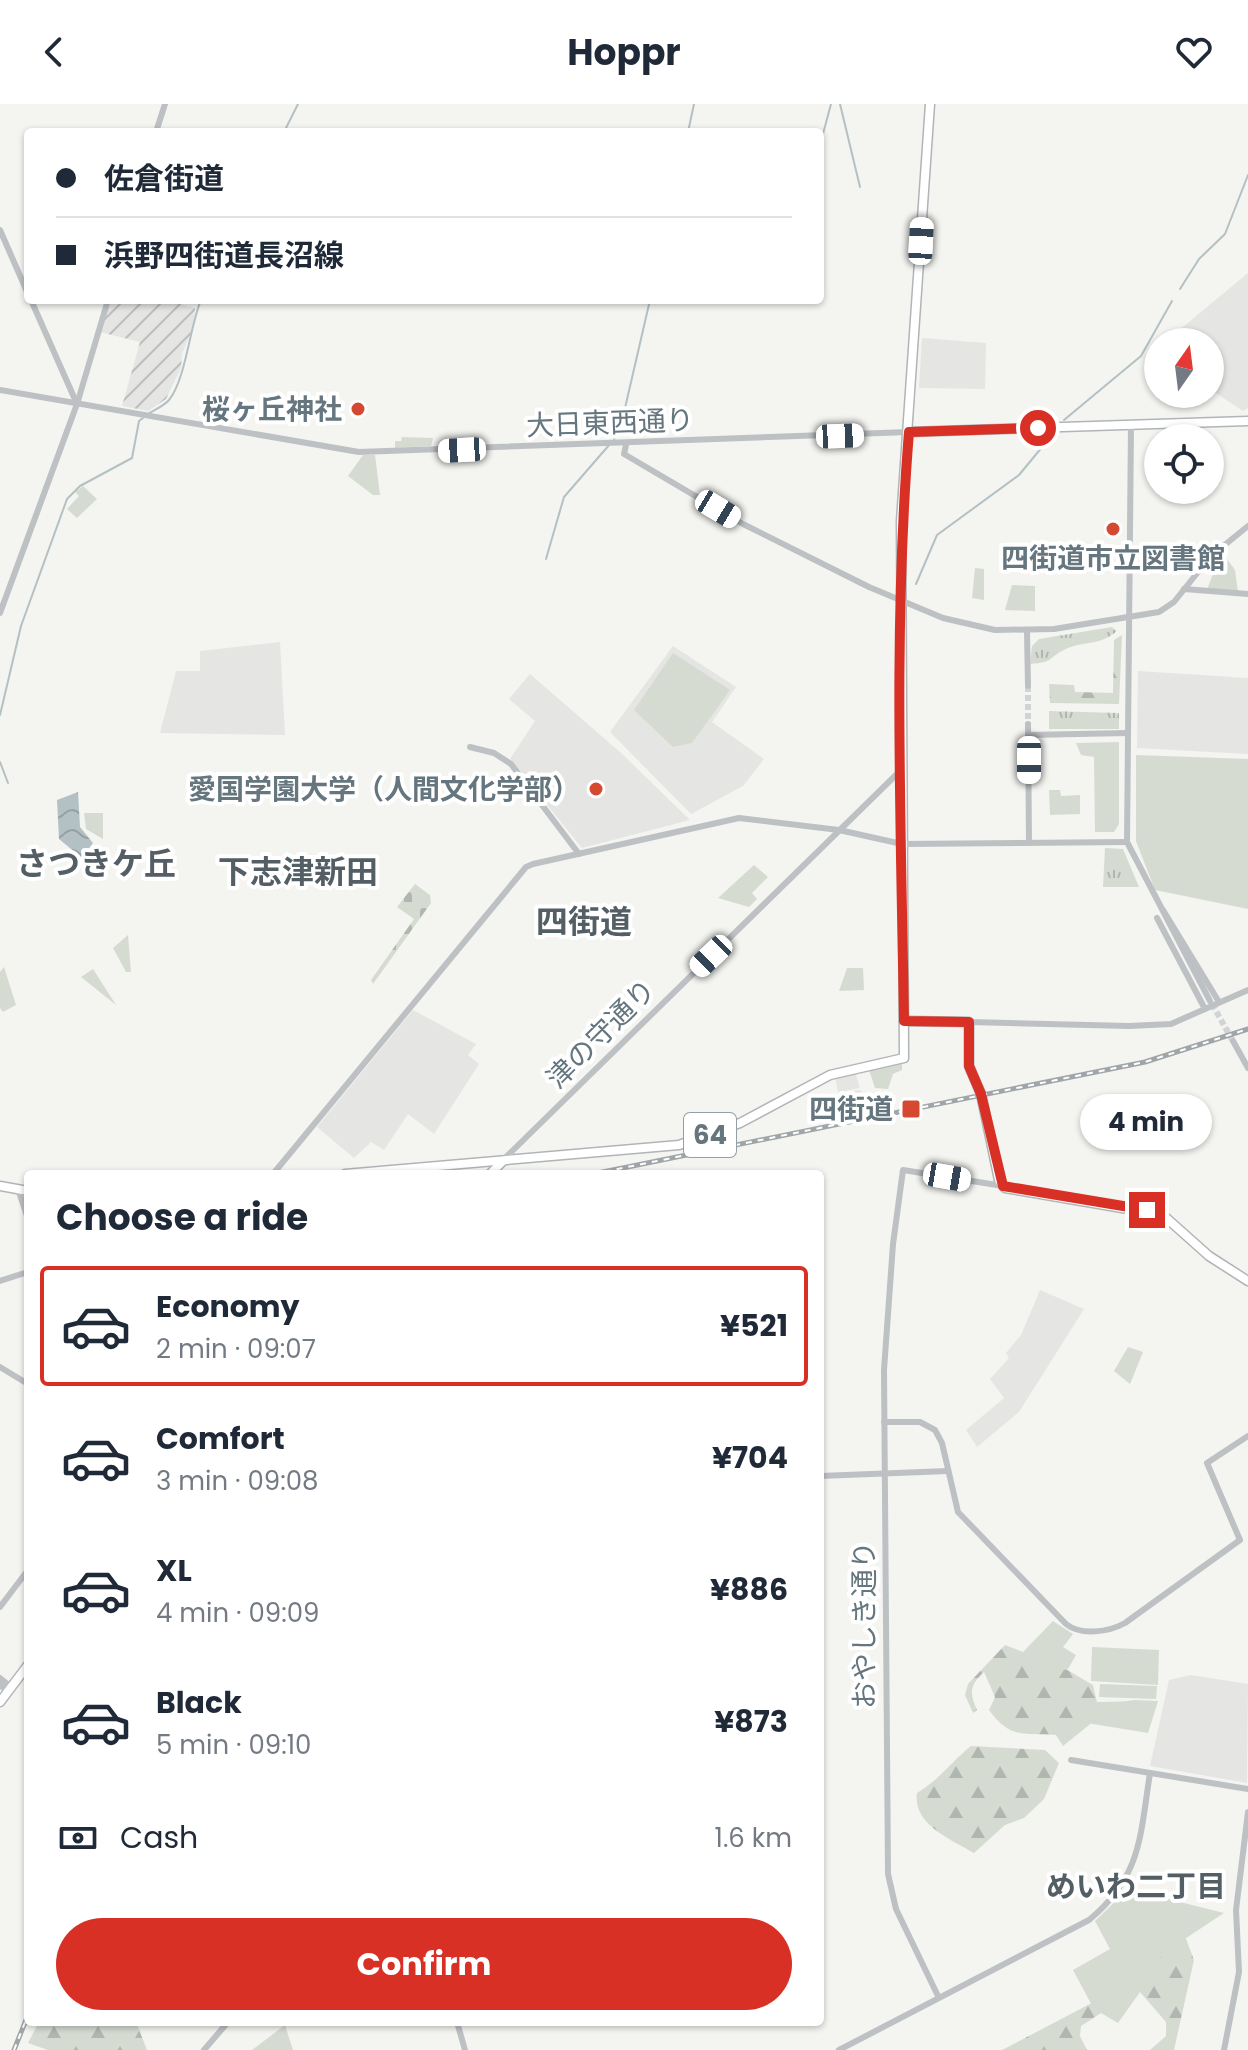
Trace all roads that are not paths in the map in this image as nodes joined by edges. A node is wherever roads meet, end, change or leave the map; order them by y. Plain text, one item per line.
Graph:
1 (165, 104) edge
2 (930, 104) edge
3 (157, 128) edge
4 (0, 230) edge
5 (24, 285) edge
6 (33, 304) edge
7 (107, 304) edge
8 (0, 390) edge
9 (77, 404) junction
10 (1248, 421) edge
11 (1131, 425) junction
12 (909, 432) junction
13 (626, 445) junction
14 (1248, 526) edge
15 (1184, 589) junction
16 (1248, 594) edge
17 (899, 601) junction
18 (0, 613) edge
19 (1129, 619) junction
20 (1027, 632) junction
21 (1028, 686) tunnel mouth
22 (1028, 724) tunnel mouth
23 (1128, 733) junction
24 (1028, 735) junction
25 (470, 747) dead end
26 (901, 770) junction
27 (839, 830) junction
28 (1127, 842) junction
29 (1029, 843) junction
30 (902, 844) junction
31 (579, 854) junction
32 (1159, 907) junction
33 (1157, 918) dead end
34 (1248, 990) edge
35 (1210, 1001) tunnel mouth
36 (1219, 1002) junction
37 (1205, 1009) junction
38 (904, 1021) junction
39 (969, 1022) junction
40 (1233, 1041) tunnel mouth
41 (1248, 1068) edge
42 (502, 1161) junction
43 (276, 1170) edge
44 (393, 1170) edge
45 (494, 1170) edge
46 (0, 1186) edge
47 (1003, 1186) junction
48 (23, 1190) edge
49 (24, 1273) edge
50 (0, 1281) edge
51 (1248, 1281) edge
52 (0, 1367) edge
53 (24, 1382) edge
54 (884, 1422) junction
55 (1248, 1436) edge
56 (948, 1471) junction
57 (885, 1473) junction
58 (824, 1476) edge
59 (24, 1575) edge
60 (0, 1607) edge
61 (24, 1669) edge
62 (0, 1678) edge
63 (6, 1688) edge
64 (0, 1702) edge
65 (1071, 1760) dead end
66 (1150, 1773) junction
67 (1248, 1789) edge
68 (1248, 1812) edge
69 (938, 1996) junction
70 (225, 2026) edge
71 (458, 2026) edge
72 (204, 2050) edge
73 (465, 2050) edge
74 (839, 2050) edge
75 (1224, 2050) edge

1 - 3 street
2 - 12 main road
4 - 5 street
6 - 9 street
7 - 9 street
8 - 9 street, 大日東西通り
9 - 13 street, 大日東西通り
9 - 18 street
10 - 11 main road
11 - 12 main road
11 - 19 street
12 - 13 street, 大日東西通り
12 - 17 main road, 64
13 - 17 street
14 - 15 street
15 - 16 street
15 - 19 street
17 - 20 street
17 - 26 main road, 64
19 - 20 street
19 - 23 street
20 - 21 street
22 - 24 street
23 - 24 street
23 - 28 street
24 - 29 street
25 - 31 street
26 - 27 street, 津の守通り
26 - 30 main road, 64
27 - 30 street
27 - 31 street
27 - 42 street, 津の守通り
28 - 29 street
28 - 32 street
29 - 30 street
30 - 38 main road, 64
31 - 43 street
32 - 35 street
32 - 36 street
33 - 37 street
34 - 36 street
36 - 37 street
37 - 39 street
38 - 39 main road
38 - 42 main road, 64
39 - 47 main road
40 - 41 street
42 - 44 main road
42 - 45 main road
46 - 48 main road
47 - 51 main road
47 - 54 street, おやしき通り
49 - 50 street
52 - 53 street
54 - 56 street
54 - 57 street, おやしき通り
55 - 56 street
56 - 57 street
57 - 58 street
57 - 69 street, おやしき通り
59 - 60 street
61 - 63 main road
62 - 63 street
63 - 64 main road
65 - 66 street
66 - 67 street
66 - 69 street
68 - 75 street
69 - 74 street
70 - 72 street
71 - 73 street

